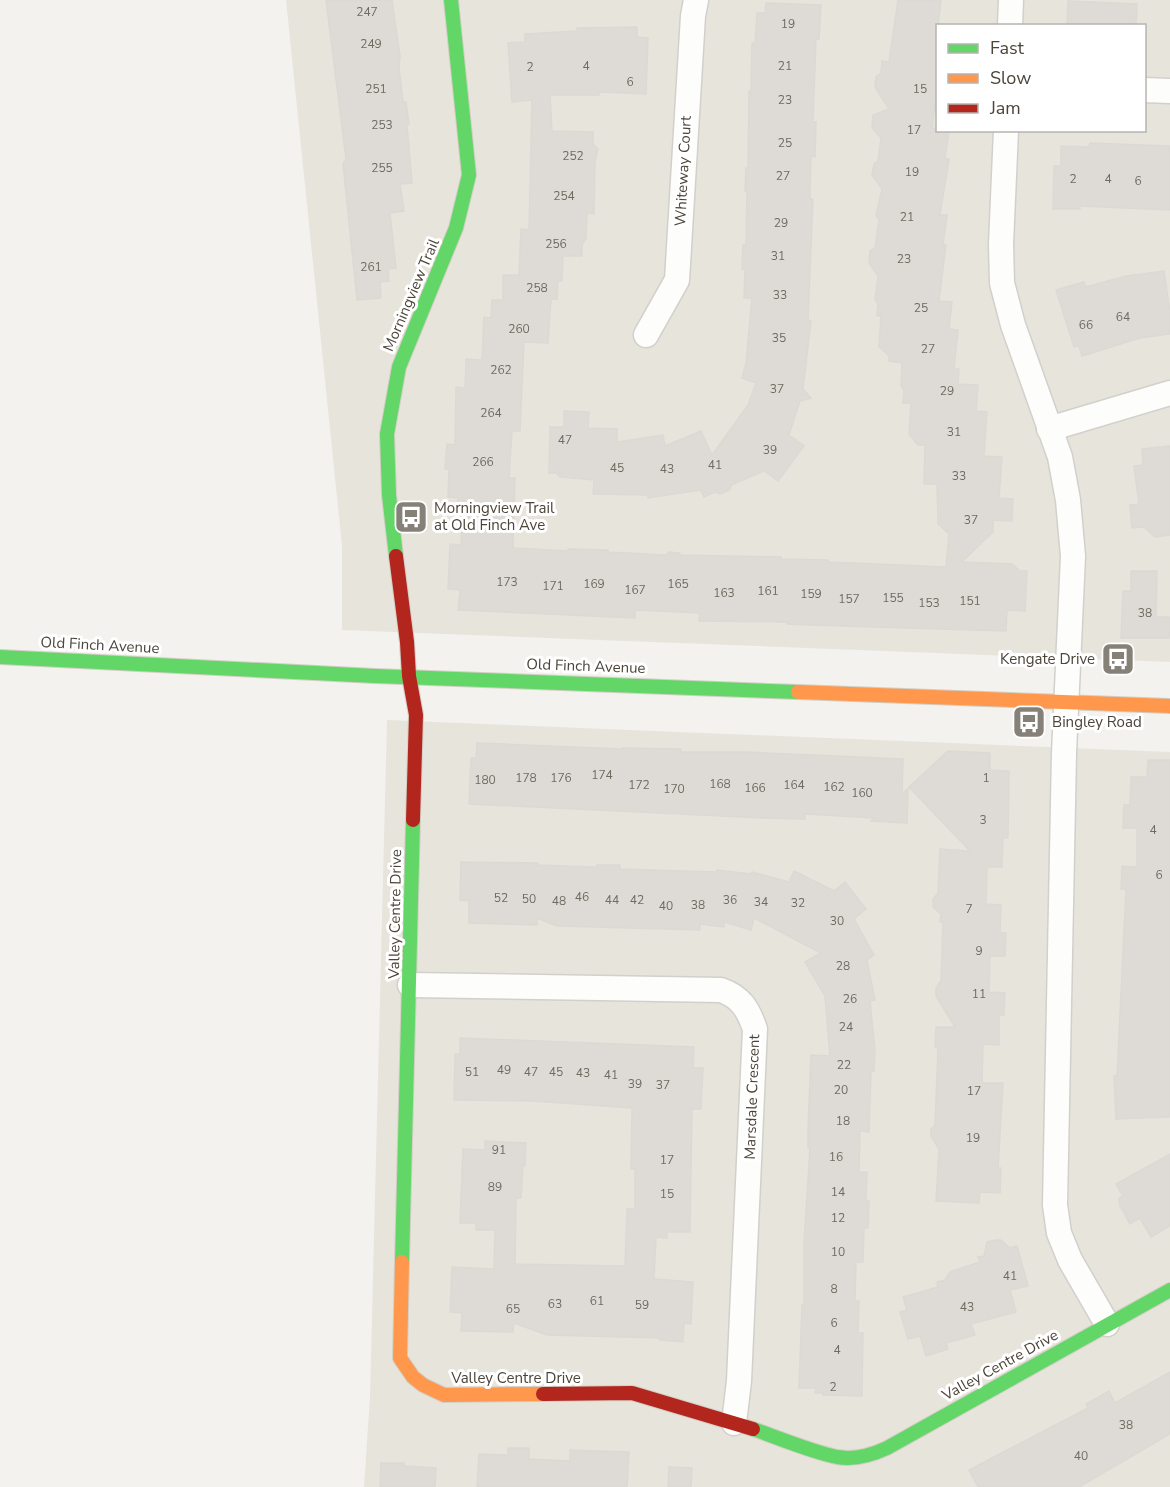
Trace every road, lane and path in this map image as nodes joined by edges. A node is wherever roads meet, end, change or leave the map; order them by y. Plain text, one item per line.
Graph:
1 (451, 0) edge
2 (696, 0) edge
3 (1011, 0) edge
4 (1010, 24) edge
5 (1146, 90) edge
6 (1170, 91) edge
7 (1006, 132) edge
8 (646, 335) dead end
9 (1170, 393) edge
10 (1049, 429) junction
11 (0, 657) edge
12 (409, 676) junction
13 (1067, 701) junction
14 (1170, 706) edge
15 (410, 985) junction
16 (1170, 1290) edge
17 (1107, 1324) junction
18 (734, 1423) junction

1 - 12 street, Morningview Trail
2 - 8 street, Whiteway Court
3 - 4 street
5 - 6 street
7 - 10 street
9 - 10 street
10 - 13 street
11 - 12 street, Old Finch Avenue
12 - 13 street, Old Finch Avenue
12 - 15 street, Valley Centre Drive
13 - 14 street, Old Finch Avenue
13 - 17 street
15 - 18 street, Valley Centre Drive
15 - 18 street, Marsdale Crescent
16 - 17 street, Valley Centre Drive
17 - 18 street, Valley Centre Drive

